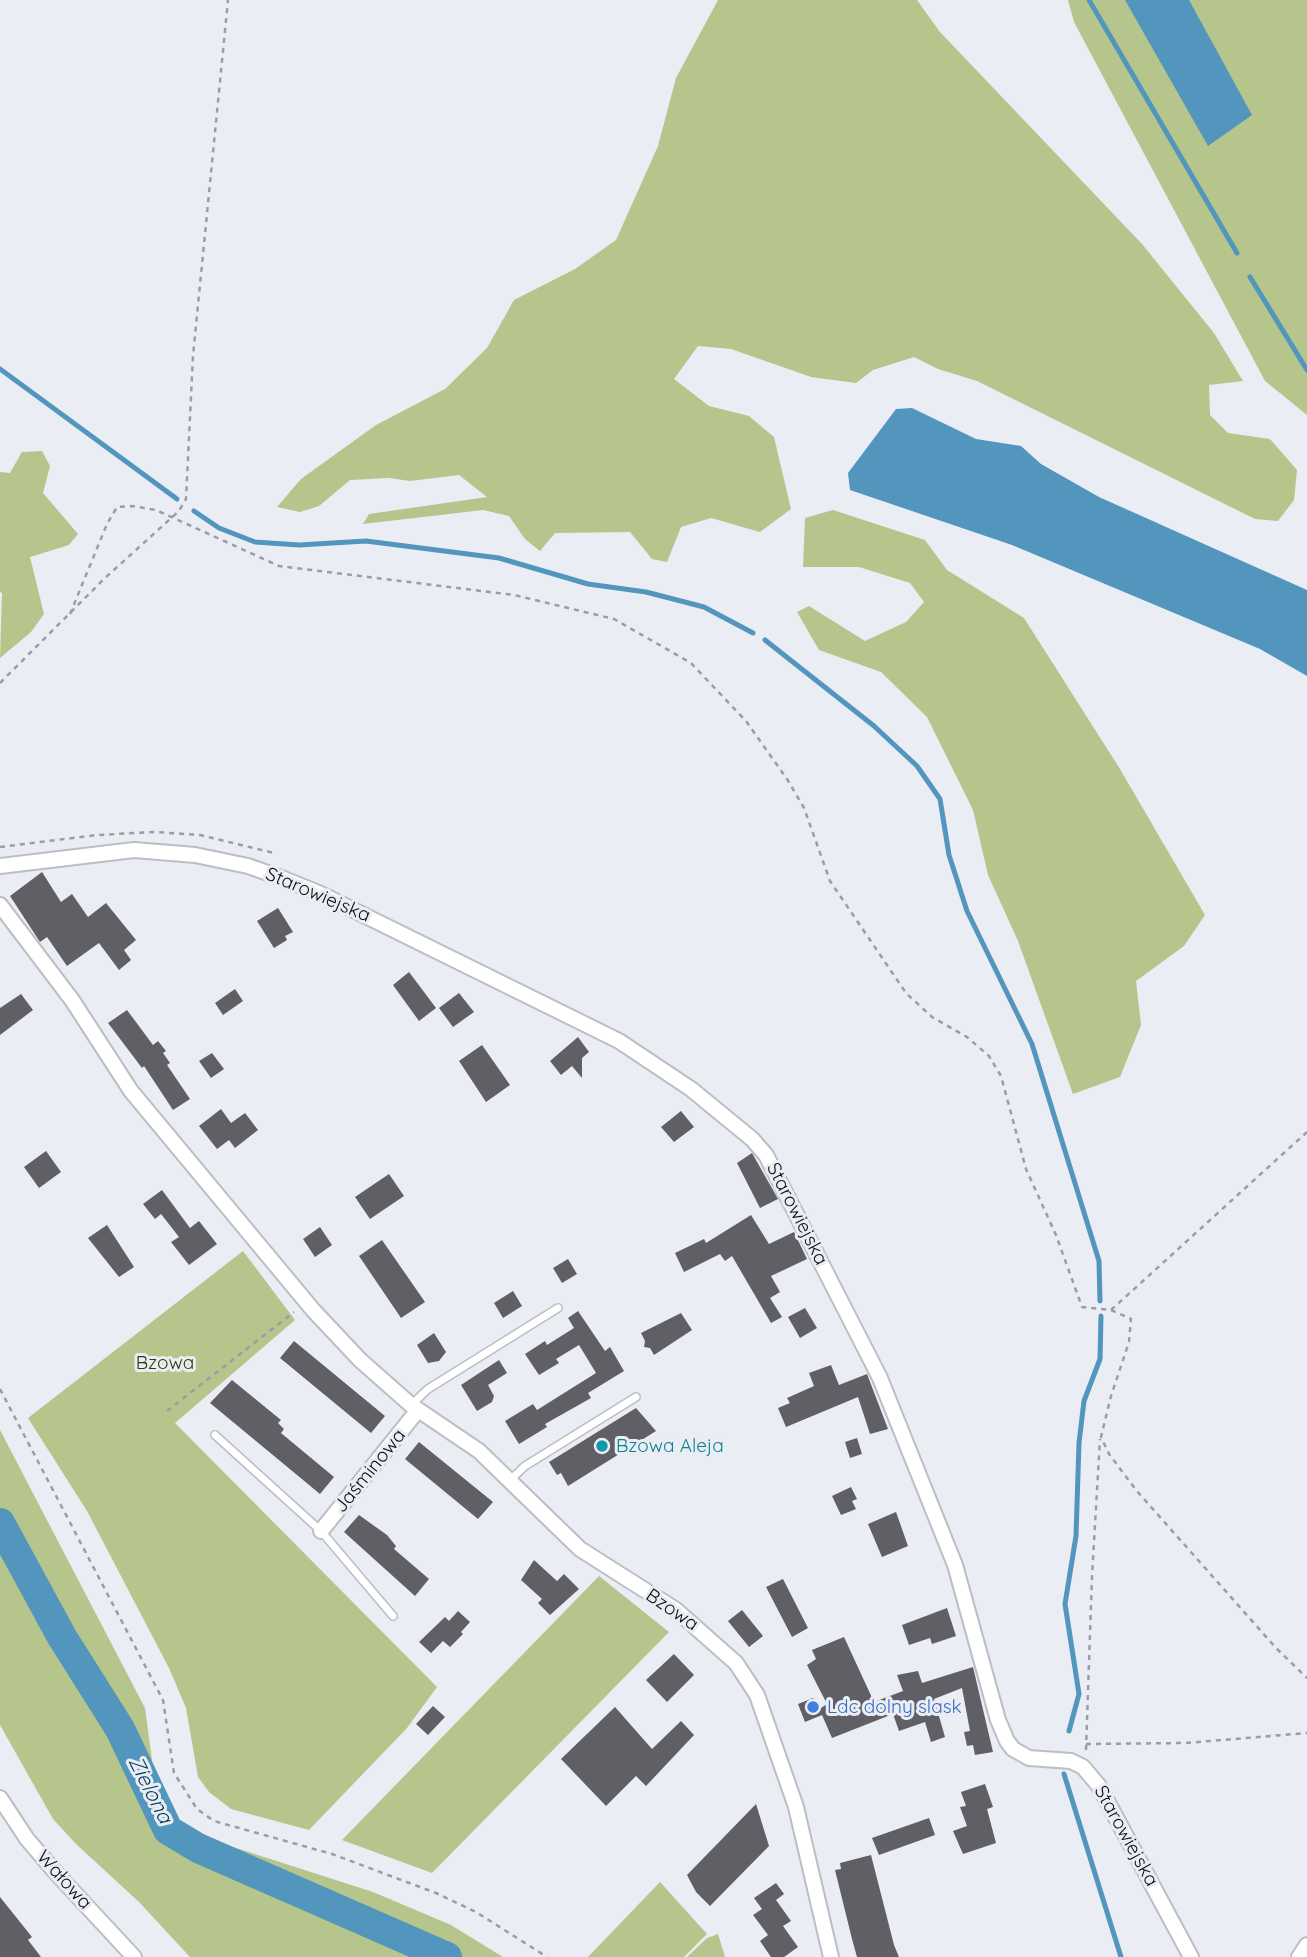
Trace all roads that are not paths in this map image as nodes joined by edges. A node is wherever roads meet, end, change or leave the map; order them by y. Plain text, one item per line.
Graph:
1 (0, 866) edge
2 (0, 905) edge
3 (558, 1308) dead end
4 (636, 1397) dead end
5 (415, 1408) junction
6 (215, 1436) dead end
7 (509, 1481) junction
8 (321, 1531) junction
9 (393, 1616) dead end
10 (0, 1798) edge
11 (1307, 1945) edge
12 (134, 1957) edge
13 (831, 1957) edge
14 (1191, 1957) edge
15 (1299, 1957) edge

1 - 14 street, Starowiejska
2 - 5 street, Bzowa
3 - 5 lane
4 - 7 lane
5 - 7 street, Bzowa
5 - 8 street, Jaśminowa
6 - 8 lane
7 - 13 street, Bzowa
8 - 9 lane
10 - 12 street, Wałowa
11 - 15 street

